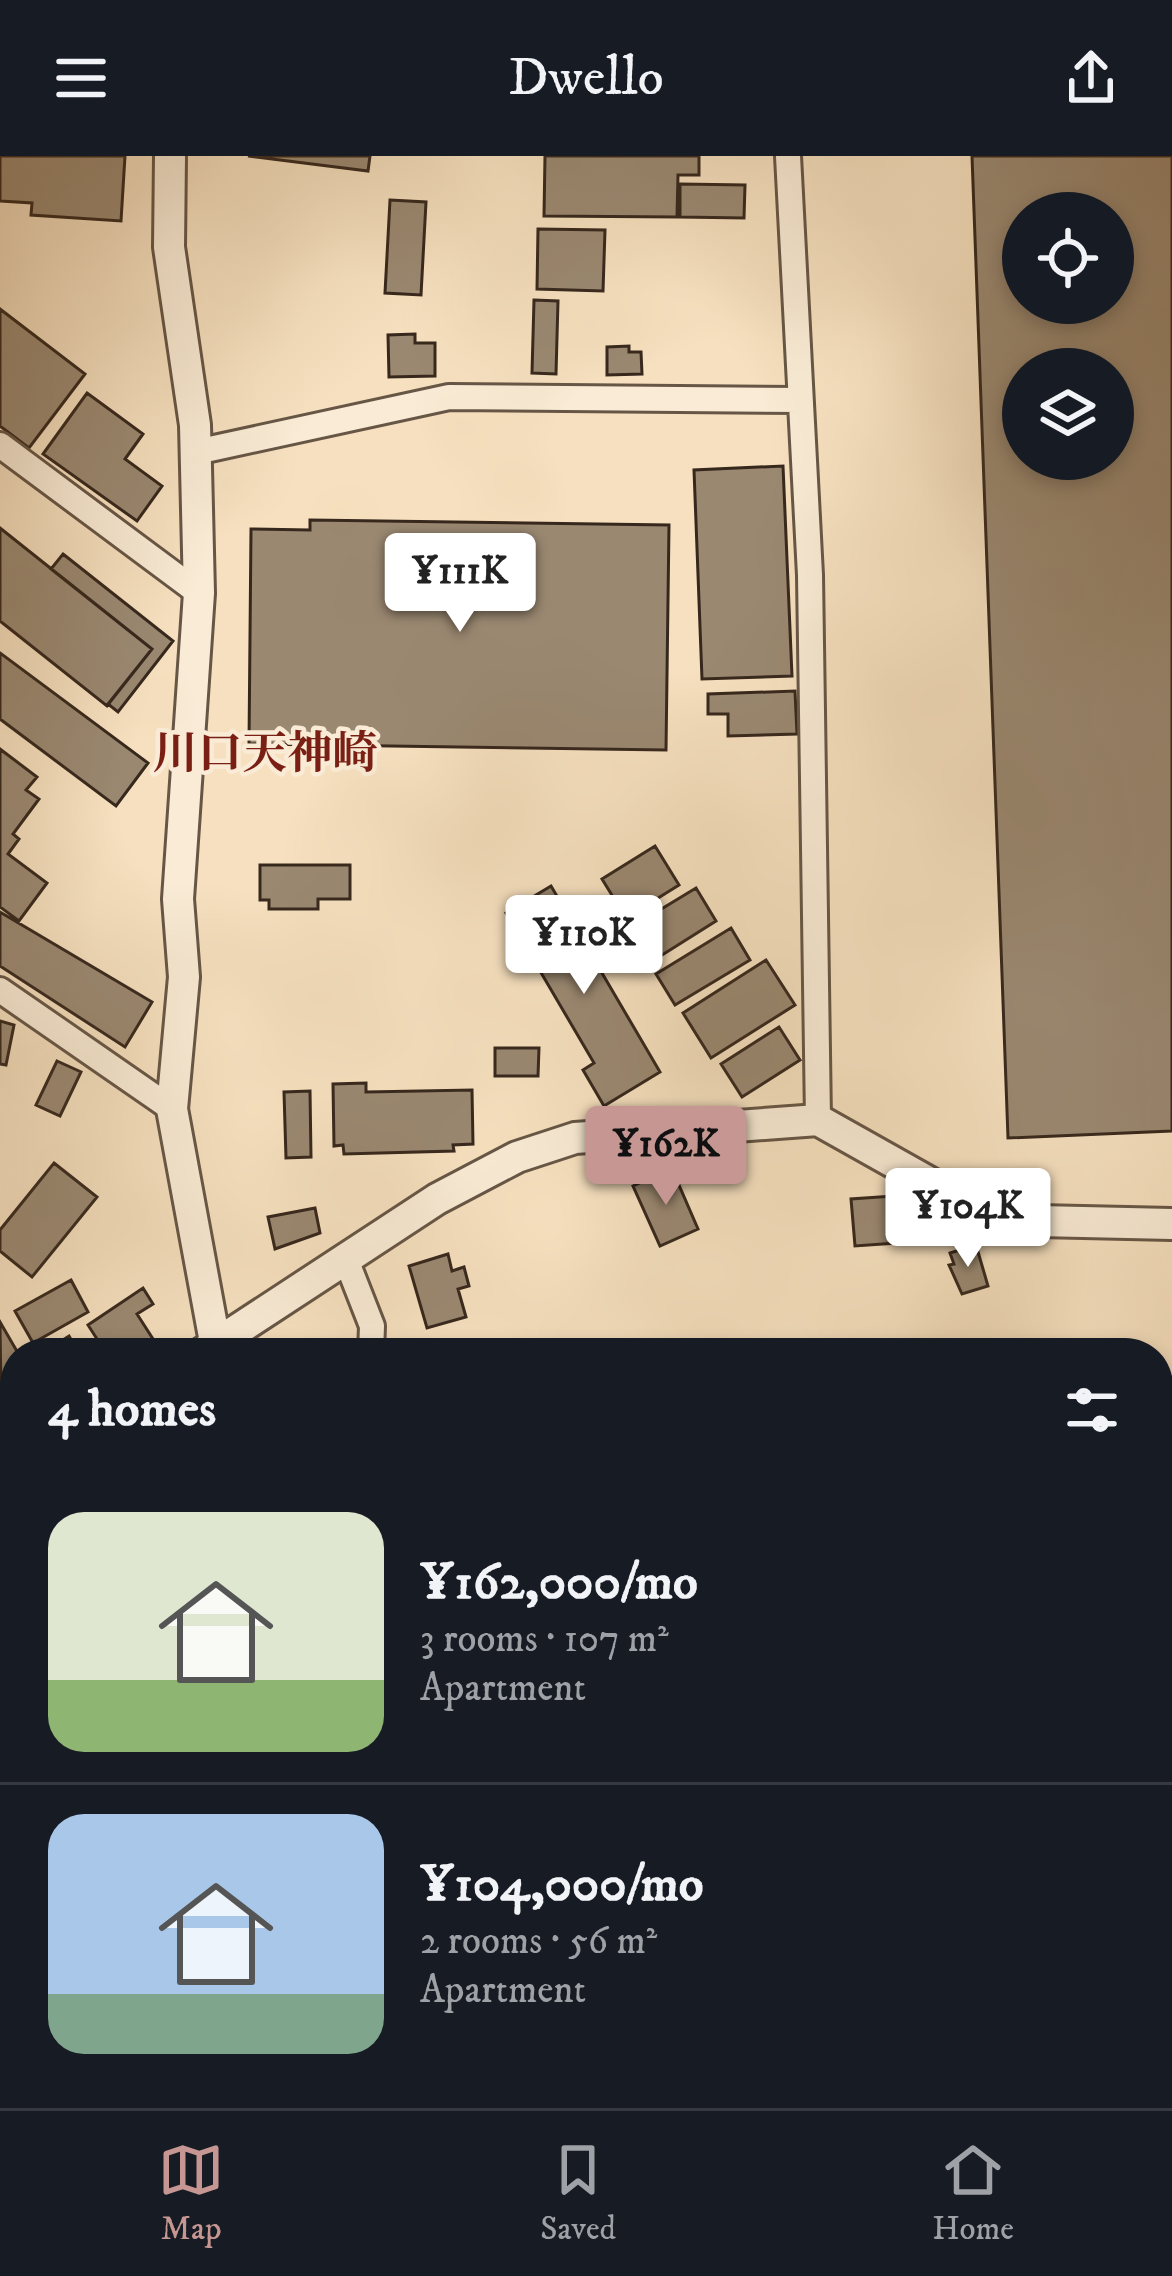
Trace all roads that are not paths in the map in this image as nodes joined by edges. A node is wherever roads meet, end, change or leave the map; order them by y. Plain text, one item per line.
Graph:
1 (170, 156) edge
2 (788, 156) edge
3 (800, 400) junction
4 (0, 445) edge
5 (196, 452) junction
6 (199, 592) junction
7 (0, 990) edge
8 (172, 1109) junction
9 (818, 1120) junction
10 (1172, 1224) edge
11 (345, 1258) junction
12 (210, 1338) edge
13 (231, 1338) edge
14 (372, 1338) edge

1 - 5 street
2 - 3 street
3 - 5 street
3 - 9 street
4 - 6 street
5 - 6 street
6 - 8 street
7 - 8 street
8 - 12 street
9 - 10 street
9 - 11 street
11 - 13 street
11 - 14 street

